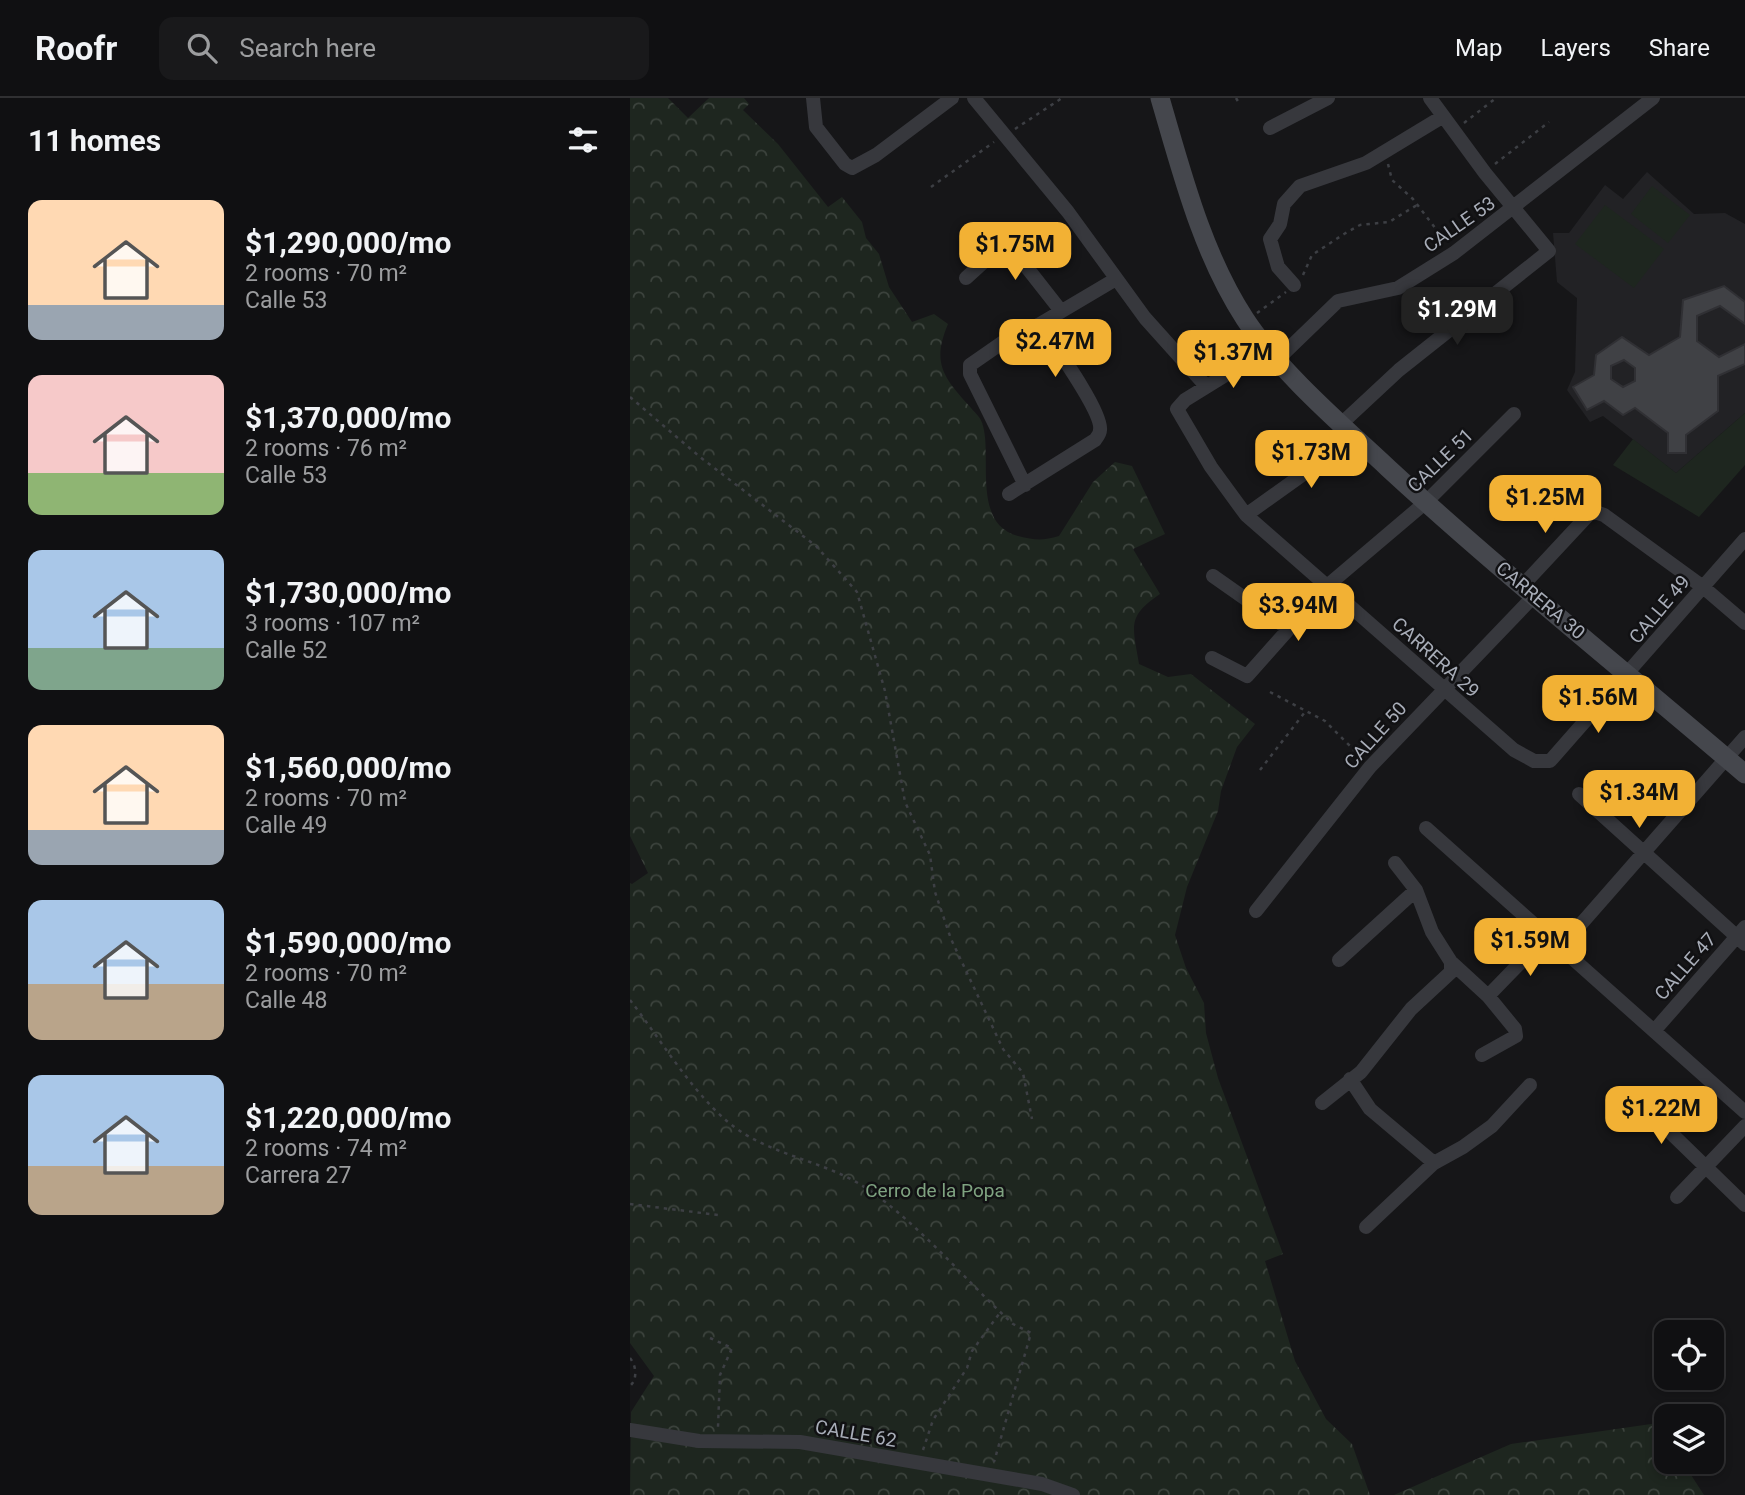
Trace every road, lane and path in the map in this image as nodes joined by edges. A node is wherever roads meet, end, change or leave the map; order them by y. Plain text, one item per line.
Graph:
1 (813, 98) edge
2 (952, 98) edge
3 (974, 98) edge
4 (1160, 98) edge
5 (1236, 98) edge
6 (1328, 98) edge
7 (1430, 98) edge
8 (1496, 98) edge
9 (1644, 101) edge
10 (1239, 103) dead end
11 (1297, 104) edge
12 (1442, 117) junction
13 (1549, 122) dead end
14 (1270, 128) dead end
15 (1454, 132) junction
16 (1385, 151) junction
17 (1485, 173) junction
18 (1417, 205) junction
19 (1513, 209) junction
20 (1454, 253) junction
21 (967, 278) dead end
22 (1116, 279) junction
23 (1294, 285) junction
24 (1061, 312) junction
25 (1246, 320) junction
26 (1040, 324) junction
27 (1087, 345) dead end
28 (1273, 354) junction
29 (1206, 386) junction
30 (630, 397) edge
31 (1177, 409) joint
32 (1514, 414) dead end
33 (1348, 431) junction
34 (1025, 485) junction
35 (1009, 494) dead end
36 (1426, 502) junction
37 (1246, 515) junction
38 (1745, 539) edge
39 (1213, 576) dead end
40 (1327, 586) junction
41 (1703, 587) junction
42 (1529, 590) junction
43 (1745, 622) edge
44 (1287, 628) junction
45 (1212, 658) dead end
46 (1629, 675) junction
47 (1442, 689) junction
48 (1270, 692) dead end
49 (1305, 712) junction
50 (1745, 737) edge
51 (1726, 758) junction
52 (1544, 763) joint
53 (1370, 767) junction
54 (1259, 769) dead end
55 (1745, 774) edge
56 (1579, 794) dead end
57 (1426, 828) dead end
58 (1643, 853) junction
59 (1395, 863) dead end
60 (1416, 890) junction
61 (1256, 911) dead end
62 (1546, 935) junction
63 (1742, 936) edge
64 (1560, 948) junction
65 (1339, 960) dead end
66 (1451, 962) junction
67 (1488, 996) junction
68 (630, 1000) edge
69 (1654, 1031) junction
70 (1482, 1055) dead end
71 (1350, 1079) junction
72 (1530, 1085) dead end
73 (1638, 1101) dead end
74 (1322, 1104) dead end
75 (1745, 1112) edge
76 (1032, 1119) dead end
77 (1745, 1126) edge
78 (1434, 1163) junction
79 (1708, 1166) junction
80 (1677, 1198) dead end
81 (630, 1204) edge
82 (1745, 1205) edge
83 (718, 1216) dead end
84 (1366, 1227) dead end
85 (1000, 1312) junction
86 (710, 1338) dead end
87 (630, 1358) edge
88 (630, 1386) edge
89 (630, 1430) edge
90 (715, 1441) junction
91 (919, 1463) junction
92 (990, 1476) junction
93 (1073, 1495) edge

1 - 2 street
3 - 22 street
4 - 25 street, CARRERA 30
5 - 10 path
6 - 11 street
7 - 12 street
8 - 15 path
9 - 19 street, CALLE 53
11 - 14 street
12 - 15 street
12 - 16 street
13 - 17 path
15 - 17 street
16 - 18 path
16 - 23 street
17 - 19 street
18 - 20 path
18 - 23 path
19 - 20 street, CALLE 53
19 - 33 street
20 - 28 street, CALLE 53
21 - 24 street
22 - 24 street
22 - 29 street
23 - 25 path
24 - 26 street
24 - 27 path
25 - 28 street, CARRERA 30
26 - 34 street
26 - 34 street
28 - 29 street, CALLE 53
28 - 33 street, CARRERA 30
29 - 31 street, CALLE 53
30 - 76 path
31 - 37 street, CARRERA 29
32 - 36 street, CALLE 51
33 - 36 street, CARRERA 30
33 - 37 street
34 - 35 street
36 - 40 street, CALLE 51
36 - 42 street, CARRERA 30
37 - 40 street, CARRERA 29
38 - 41 street, CALLE 49
39 - 44 street
40 - 44 street, CALLE 51
40 - 47 street, CARRERA 29
41 - 42 street, CALLE 50
41 - 43 street
41 - 46 street, CALLE 49
42 - 46 street, CARRERA 30
42 - 47 street, CALLE 50
44 - 45 street, CALLE 51
46 - 51 street, CARRERA 30
46 - 52 street, CALLE 49
47 - 52 street, CARRERA 29
47 - 53 street, CALLE 50
48 - 49 path
49 - 53 path
49 - 54 path
50 - 51 street
51 - 55 street, CARRERA 30
51 - 58 street
53 - 61 street, CALLE 50
56 - 58 street
57 - 62 street
58 - 63 street
58 - 64 street
59 - 60 street
60 - 65 street
60 - 66 street
62 - 64 street
62 - 67 street
63 - 69 street, CALLE 47
64 - 69 street
66 - 67 street
66 - 71 street
67 - 70 street
68 - 85 path
69 - 75 street
71 - 74 street
71 - 78 street
72 - 78 street
73 - 79 street
77 - 79 street
78 - 84 street
79 - 80 street
79 - 82 street
81 - 83 path
85 - 91 path
85 - 92 path
86 - 90 path
87 - 88 path
89 - 90 street, CALLE 62
90 - 91 street, CALLE 62
91 - 92 street, CALLE 62
92 - 93 street, CALLE 62

